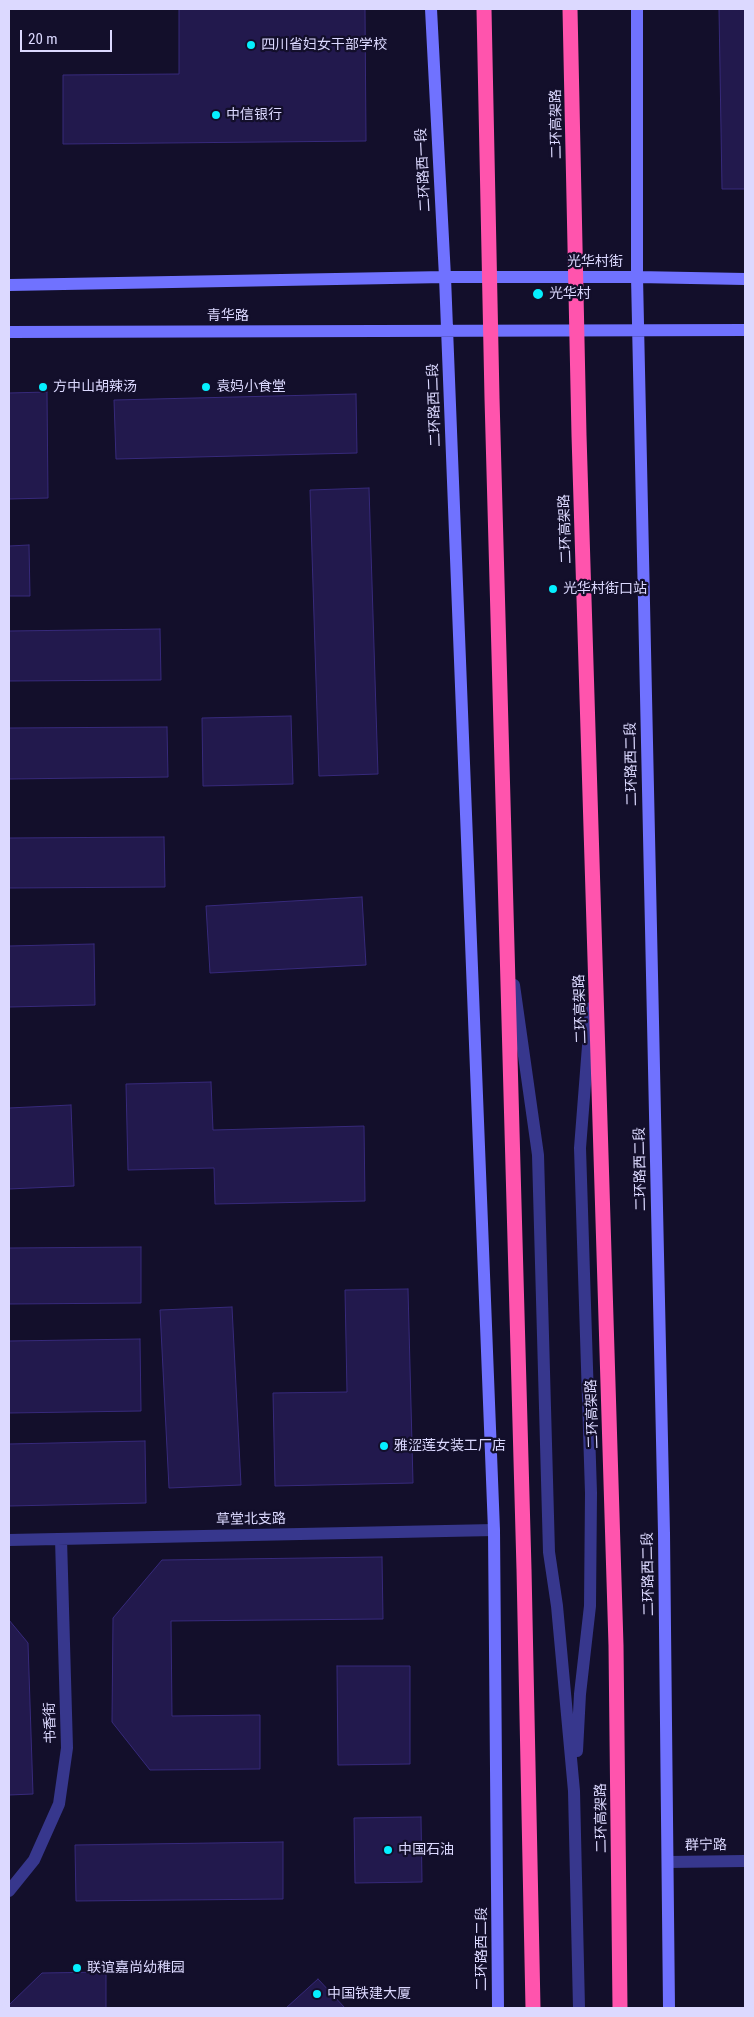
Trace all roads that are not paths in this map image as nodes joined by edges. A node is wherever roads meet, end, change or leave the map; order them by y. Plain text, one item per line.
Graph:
1 (431, 9) edge
2 (484, 9) edge
3 (570, 9) edge
4 (637, 9) edge
5 (445, 277) junction
6 (637, 277) junction
7 (745, 279) edge
8 (9, 285) edge
9 (638, 329) junction
10 (447, 330) junction
11 (745, 330) edge
12 (9, 332) edge
13 (595, 941) junction
14 (507, 943) junction
15 (494, 1530) junction
16 (9, 1540) edge
17 (61, 1540) junction
18 (574, 1791) junction
19 (745, 1861) edge
20 (668, 1862) junction
21 (9, 1891) edge
22 (498, 2008) edge
23 (533, 2008) edge
24 (578, 2008) edge
25 (620, 2008) edge
26 (669, 2008) edge

1 - 5 main road, 二环路西一段
2 - 14 highway
3 - 13 highway, 二环高架路
4 - 6 main road
5 - 6 main road, 光华村街
5 - 8 main road
5 - 10 main road, 二环路西一段
6 - 7 main road, 光华村街
6 - 9 main road
9 - 10 main road
9 - 11 main road
9 - 20 main road, 二环路西二段
10 - 12 main road, 青华路
10 - 15 main road, 二环路西二段
13 - 18 street
13 - 25 highway, 二环高架路
14 - 18 street
14 - 23 highway
15 - 17 street, 草堂北支路
15 - 22 main road, 二环路西二段
16 - 17 street, 草堂北支路
17 - 21 street, 书香街
18 - 24 street
19 - 20 street, 群宁路
20 - 26 main road, 二环路西二段

